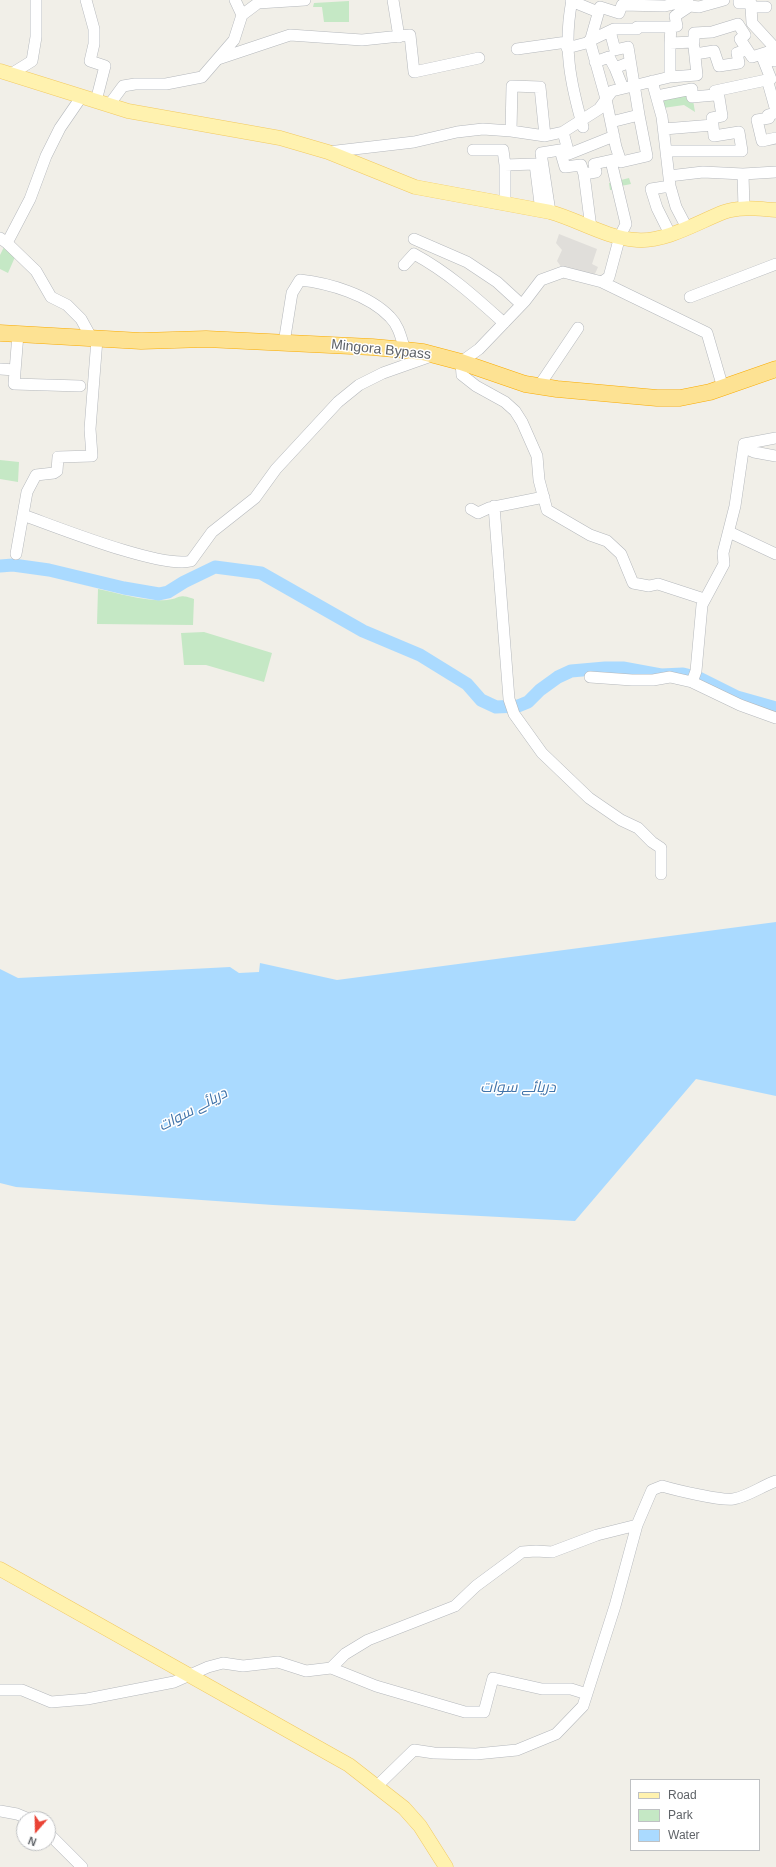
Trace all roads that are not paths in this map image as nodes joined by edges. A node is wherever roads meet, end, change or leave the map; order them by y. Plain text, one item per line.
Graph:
1 (36, 0) edge
2 (86, 0) edge
3 (235, 0) edge
4 (305, 0) edge
5 (393, 0) edge
6 (724, 0) edge
7 (739, 0) edge
8 (571, 1) edge
9 (688, 2) edge
10 (769, 4) edge
11 (751, 7) junction
12 (598, 12) junction
13 (242, 15) junction
14 (671, 27) junction
15 (610, 31) junction
16 (399, 37) junction
17 (589, 42) junction
18 (693, 42) junction
19 (670, 43) junction
20 (567, 45) junction
21 (517, 49) dead end
22 (746, 50) junction
23 (695, 54) junction
24 (769, 55) edge
25 (479, 58) dead end
26 (218, 59) junction
27 (595, 62) junction
28 (630, 62) junction
29 (615, 68) junction
30 (6, 73) edge
31 (670, 77) junction
32 (767, 80) junction
33 (652, 81) junction
34 (628, 87) junction
35 (718, 91) junction
36 (82, 96) junction
37 (656, 96) junction
38 (606, 99) junction
39 (103, 103) junction
40 (776, 111) edge
41 (639, 115) junction
42 (611, 122) junction
43 (582, 124) junction
44 (713, 125) junction
45 (664, 129) junction
46 (511, 131) junction
47 (563, 132) junction
48 (545, 136) junction
49 (614, 136) junction
50 (776, 138) edge
51 (473, 150) dead end
52 (666, 151) junction
53 (328, 152) junction
54 (615, 160) junction
55 (505, 165) junction
56 (776, 172) edge
57 (584, 174) junction
58 (743, 174) junction
59 (670, 181) junction
60 (505, 204) junction
61 (744, 208) junction
62 (776, 210) edge
63 (545, 212) junction
64 (591, 228) junction
65 (687, 228) junction
66 (670, 234) junction
67 (620, 236) junction
68 (414, 239) dead end
69 (4, 240) edge
70 (776, 264) edge
71 (404, 265) dead end
72 (602, 282) junction
73 (690, 297) dead end
74 (521, 304) junction
75 (504, 323) junction
76 (578, 328) dead end
77 (0, 333) edge
78 (18, 334) junction
79 (94, 339) junction
80 (284, 343) junction
81 (405, 350) junction
82 (434, 355) junction
83 (461, 362) junction
84 (0, 369) edge
85 (776, 369) edge
86 (15, 370) junction
87 (80, 386) dead end
88 (539, 386) junction
89 (723, 388) junction
90 (776, 438) edge
91 (745, 448) dead end
92 (776, 456) edge
93 (544, 497) junction
94 (494, 506) junction
95 (471, 509) dead end
96 (23, 515) junction
97 (729, 532) junction
98 (16, 554) dead end
99 (776, 554) edge
100 (704, 599) junction
101 (590, 677) dead end
102 (692, 682) junction
103 (776, 718) edge
104 (661, 874) dead end
105 (776, 1481) edge
106 (637, 1525) junction
107 (0, 1569) edge
108 (331, 1668) junction
109 (190, 1675) junction
110 (0, 1690) edge
111 (587, 1694) junction
112 (377, 1786) junction
113 (0, 1811) edge
114 (16, 1814) edge
115 (56, 1841) edge
116 (82, 1867) edge
117 (446, 1867) edge

1 - 30 street
2 - 39 street
3 - 13 street
4 - 13 street
5 - 16 street
6 - 9 street
7 - 11 street
8 - 12 street
8 - 20 street
9 - 12 street
9 - 14 street
10 - 11 street
11 - 24 street
12 - 17 street
13 - 26 street
14 - 15 street
14 - 19 street
15 - 17 street
15 - 28 street
16 - 25 street
16 - 26 street
17 - 20 street
17 - 27 street
18 - 19 street
18 - 22 street
18 - 23 street
19 - 31 street
20 - 21 street
20 - 43 street
22 - 23 street
22 - 24 street
23 - 31 street
24 - 32 street
26 - 39 street
27 - 29 street
27 - 38 street
28 - 29 street
28 - 34 street
29 - 34 street
30 - 36 main road
31 - 33 street
32 - 35 street
32 - 40 street
33 - 34 street
33 - 37 street
34 - 38 street
34 - 41 street
35 - 37 street
35 - 44 street
36 - 39 main road
36 - 69 street
37 - 45 street
38 - 42 street
38 - 43 street
39 - 53 main road
40 - 50 street
41 - 42 street
41 - 54 street
42 - 49 street
43 - 47 street
44 - 45 street
44 - 52 street
45 - 52 street
46 - 48 street
46 - 48 street
46 - 53 street
47 - 48 street
47 - 49 street
49 - 54 street
51 - 55 street
52 - 59 street
53 - 60 main road
54 - 57 street
54 - 67 street
55 - 60 street
55 - 63 street
56 - 58 street
57 - 63 street
57 - 64 street
58 - 59 street
58 - 61 street
59 - 65 street
59 - 66 street
60 - 63 main road
61 - 62 main road
61 - 65 main road
63 - 64 main road
64 - 67 main road
65 - 66 main road
66 - 67 main road
67 - 72 street
68 - 74 street
69 - 79 street
70 - 73 street
71 - 75 street
72 - 74 street
72 - 89 street
74 - 75 street
75 - 83 street
76 - 88 street
77 - 78 highway, Mingora Bypass
78 - 79 highway, Mingora Bypass
78 - 86 street
79 - 80 highway, Mingora Bypass
79 - 96 street
80 - 81 highway, Mingora Bypass
80 - 81 street
81 - 82 highway, Mingora Bypass
82 - 83 highway, Mingora Bypass
82 - 96 street
83 - 88 highway, Mingora Bypass
83 - 93 street
84 - 86 street
85 - 89 highway, Mingora Bypass
86 - 87 street
88 - 89 highway, Mingora Bypass
90 - 97 street
91 - 92 street
93 - 94 street
93 - 100 street
94 - 95 street
94 - 104 street
96 - 98 street
97 - 99 street
97 - 100 street
100 - 102 street
101 - 102 street
102 - 103 street
105 - 106 street
106 - 108 street
106 - 111 street
107 - 109 main road
108 - 109 street
108 - 111 street
109 - 110 street
109 - 112 main road
111 - 112 street
112 - 117 main road
113 - 114 street
115 - 116 street

